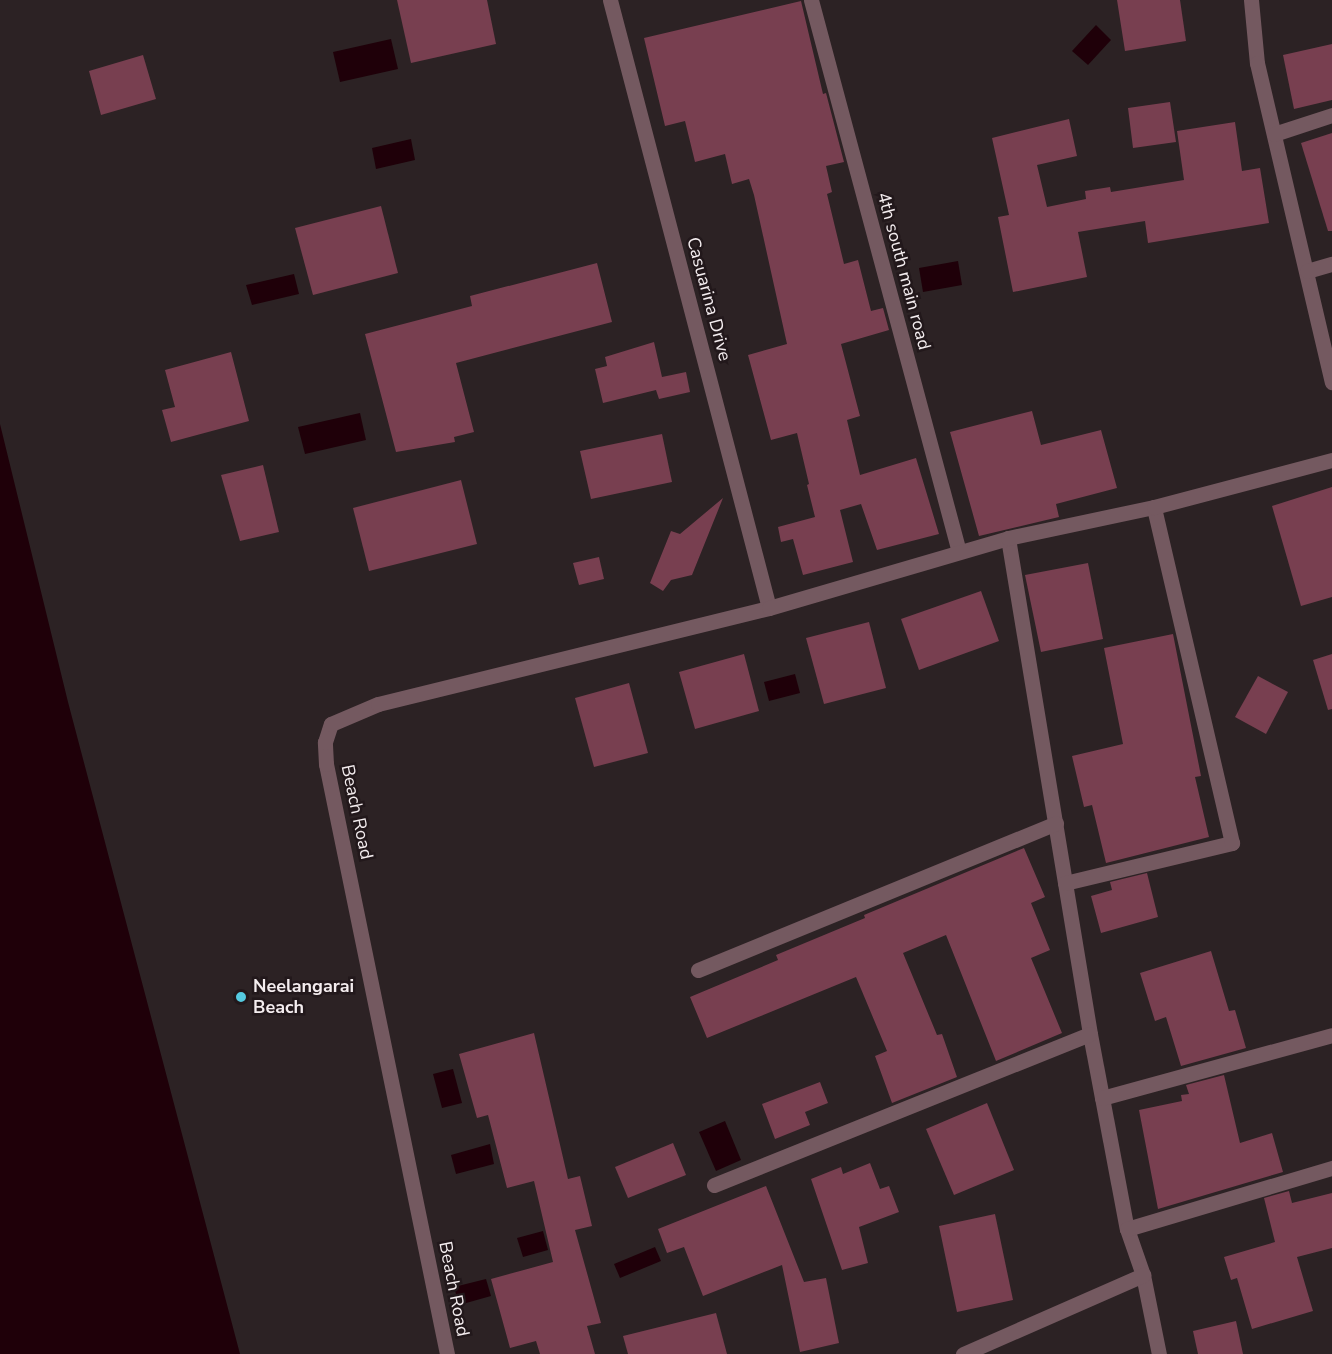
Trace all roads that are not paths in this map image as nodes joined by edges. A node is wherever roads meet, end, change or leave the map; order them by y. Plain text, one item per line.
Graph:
1 (610, 0) edge
2 (812, 0) edge
3 (1251, 0) edge
4 (1332, 115) edge
5 (1274, 134) junction
6 (1332, 264) edge
7 (1307, 271) junction
8 (1332, 382) edge
9 (1332, 460) edge
10 (1154, 507) junction
11 (1008, 538) junction
12 (959, 552) junction
13 (769, 608) junction
14 (1056, 823) junction
15 (1065, 883) junction
16 (698, 970) dead end
17 (1090, 1034) junction
18 (1332, 1035) edge
19 (1102, 1098) junction
20 (1332, 1168) edge
21 (714, 1185) dead end
22 (1126, 1229) junction
23 (1143, 1275) junction
24 (447, 1354) edge
25 (963, 1354) edge
26 (1159, 1354) edge

1 - 13 street, Casuarina Drive
2 - 12 street, 4th south main road
3 - 5 street
4 - 5 street
5 - 7 street
6 - 7 street
7 - 8 street
9 - 10 street, Beach Road
10 - 11 street, Beach Road
10 - 15 street
11 - 12 street, Beach Road
11 - 14 street
12 - 13 street, Beach Road
13 - 24 street, Beach Road
14 - 15 street
14 - 16 street
15 - 17 street
17 - 19 street
17 - 21 street
18 - 19 street
19 - 22 street
20 - 22 street
22 - 23 street
23 - 25 street
23 - 26 street

